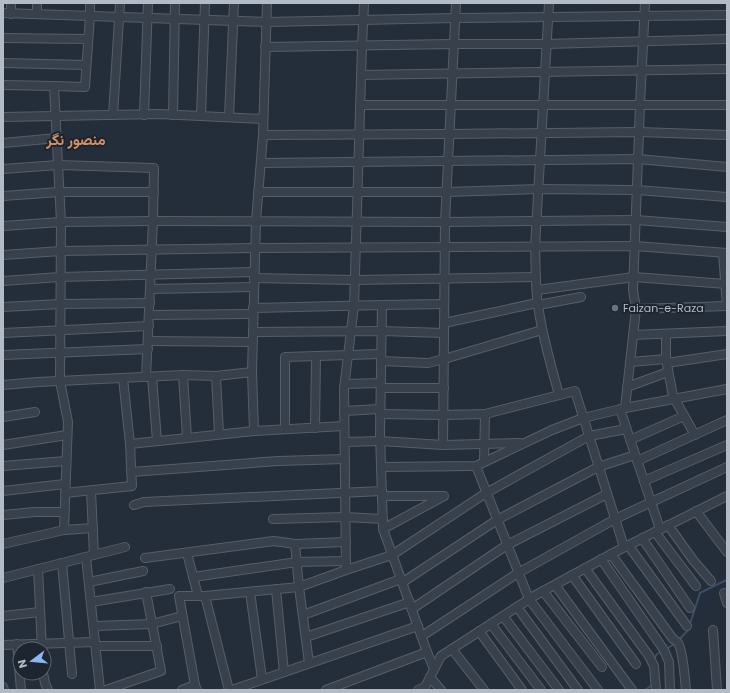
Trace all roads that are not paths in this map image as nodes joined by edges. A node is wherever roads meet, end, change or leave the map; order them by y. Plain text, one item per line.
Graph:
1 (11, 3) edge
2 (37, 3) edge
3 (90, 3) edge
4 (120, 3) edge
5 (148, 3) edge
6 (175, 3) edge
7 (205, 3) edge
8 (234, 3) edge
9 (267, 3) edge
10 (364, 3) edge
11 (456, 3) edge
12 (549, 3) edge
13 (645, 3) edge
14 (7, 14) edge
15 (37, 14) junction
16 (727, 15) edge
17 (90, 16) junction
18 (119, 17) junction
19 (549, 17) junction
20 (645, 17) junction
21 (148, 18) junction
22 (455, 18) junction
23 (175, 19) junction
24 (204, 20) junction
25 (233, 20) junction
26 (363, 20) junction
27 (267, 22) junction
28 (3, 38) edge
29 (88, 40) junction
30 (727, 40) edge
31 (643, 42) junction
32 (453, 44) junction
33 (546, 44) junction
34 (362, 46) junction
35 (266, 47) junction
36 (3, 62) edge
37 (86, 65) junction
38 (727, 69) edge
39 (642, 71) junction
40 (545, 72) junction
41 (452, 74) junction
42 (361, 75) junction
43 (3, 85) edge
44 (54, 86) junction
45 (360, 105) junction
46 (450, 105) junction
47 (543, 105) junction
48 (640, 105) junction
49 (727, 105) edge
50 (113, 115) junction
51 (144, 115) junction
52 (172, 115) junction
53 (56, 116) junction
54 (201, 116) junction
55 (3, 117) edge
56 (229, 117) junction
57 (263, 119) junction
58 (639, 132) junction
59 (449, 134) junction
60 (542, 134) junction
61 (263, 135) junction
62 (360, 135) junction
63 (727, 135) edge
64 (57, 138) junction
65 (3, 143) edge
66 (638, 159) junction
67 (540, 160) junction
68 (448, 161) junction
69 (359, 162) junction
70 (261, 163) junction
71 (58, 165) junction
72 (727, 167) edge
73 (3, 169) edge
74 (539, 189) junction
75 (637, 190) junction
76 (59, 192) junction
77 (154, 192) junction
78 (258, 192) junction
79 (358, 192) junction
80 (446, 192) junction
81 (3, 196) edge
82 (727, 197) edge
83 (636, 220) junction
84 (154, 221) junction
85 (256, 221) junction
86 (537, 221) junction
87 (61, 222) junction
88 (356, 222) junction
89 (445, 222) junction
90 (3, 226) edge
91 (727, 227) edge
92 (635, 246) junction
93 (356, 247) junction
94 (445, 247) junction
95 (535, 247) junction
96 (255, 248) junction
97 (152, 249) junction
98 (61, 251) junction
99 (725, 253) edge
100 (3, 255) edge
101 (151, 274) junction
102 (254, 275) junction
103 (60, 276) junction
104 (536, 277) junction
105 (634, 277) junction
106 (445, 278) junction
107 (354, 280) junction
108 (3, 281) edge
109 (726, 284) junction
110 (254, 287) junction
111 (150, 289) junction
112 (537, 290) junction
113 (581, 297) dead end
114 (150, 303) junction
115 (60, 304) junction
116 (444, 304) junction
117 (538, 304) junction
118 (382, 305) junction
119 (354, 306) junction
120 (727, 306) edge
121 (3, 307) edge
122 (636, 309) junction
123 (253, 311) junction
124 (149, 315) junction
125 (444, 323) junction
126 (149, 326) junction
127 (60, 330) junction
128 (542, 330) junction
129 (351, 331) junction
130 (382, 331) junction
131 (727, 331) edge
132 (253, 332) junction
133 (3, 333) edge
134 (444, 333) junction
135 (666, 334) junction
136 (633, 335) junction
137 (252, 342) junction
138 (148, 345) junction
139 (60, 352) junction
140 (727, 354) edge
141 (3, 355) edge
142 (348, 355) junction
143 (316, 356) junction
144 (381, 358) junction
145 (444, 359) junction
146 (666, 361) junction
147 (630, 362) junction
148 (252, 372) junction
149 (668, 372) junction
150 (183, 375) junction
151 (216, 376) junction
152 (149, 377) junction
153 (123, 378) junction
154 (60, 381) junction
155 (345, 384) junction
156 (3, 385) edge
157 (381, 385) junction
158 (627, 387) junction
159 (444, 388) junction
160 (727, 389) edge
161 (560, 395) junction
162 (675, 399) junction
163 (622, 409) junction
164 (344, 411) junction
165 (35, 412) dead end
166 (380, 412) junction
167 (485, 414) junction
168 (444, 415) junction
169 (684, 416) junction
170 (3, 417) edge
171 (583, 418) junction
172 (727, 420) edge
173 (344, 426) junction
174 (315, 428) junction
175 (285, 429) junction
176 (626, 429) junction
177 (254, 431) junction
178 (219, 434) junction
179 (67, 435) junction
180 (695, 435) junction
181 (589, 436) junction
182 (187, 438) junction
183 (630, 440) junction
184 (157, 441) junction
185 (380, 441) junction
186 (345, 442) junction
187 (524, 443) junction
188 (130, 444) junction
189 (484, 444) junction
190 (3, 445) edge
191 (443, 445) junction
192 (727, 445) edge
193 (636, 458) junction
194 (345, 459) junction
195 (66, 461) junction
196 (484, 462) junction
197 (3, 466) edge
198 (476, 466) junction
199 (381, 467) junction
200 (598, 467) junction
201 (727, 467) edge
202 (132, 472) junction
203 (644, 481) junction
204 (65, 484) junction
205 (3, 491) edge
206 (91, 491) junction
207 (345, 492) junction
208 (65, 493) junction
209 (382, 493) junction
210 (486, 493) junction
211 (607, 494) junction
212 (727, 496) edge
213 (651, 502) junction
214 (134, 504) dead end
215 (696, 511) junction
216 (64, 512) junction
217 (3, 515) edge
218 (345, 517) junction
219 (383, 518) junction
220 (273, 519) dead end
221 (615, 519) junction
222 (497, 520) junction
223 (668, 525) junction
224 (93, 528) junction
225 (383, 529) junction
226 (64, 530) junction
227 (658, 530) junction
228 (642, 538) junction
229 (346, 542) junction
230 (3, 544) edge
231 (295, 544) junction
232 (507, 544) junction
233 (626, 546) junction
234 (125, 547) dead end
235 (727, 552) edge
236 (188, 553) junction
237 (392, 554) junction
238 (611, 554) junction
239 (90, 556) junction
240 (145, 558) dead end
241 (601, 560) junction
242 (346, 561) junction
243 (297, 562) junction
244 (62, 563) junction
245 (585, 568) junction
246 (38, 569) junction
247 (346, 570) junction
248 (143, 571) dead end
249 (518, 573) junction
250 (572, 575) junction
251 (193, 577) junction
252 (3, 578) edge
253 (402, 581) junction
254 (711, 581) dead end
255 (89, 582) junction
256 (555, 584) junction
257 (696, 586) dead end
258 (299, 587) junction
259 (170, 588) dead end
260 (276, 589) junction
261 (543, 591) junction
262 (146, 592) junction
263 (250, 592) junction
264 (724, 593) dead end
265 (202, 596) junction
266 (529, 599) junction
267 (91, 602) junction
268 (727, 603) edge
269 (411, 605) junction
270 (517, 607) junction
271 (690, 608) dead end
272 (40, 612) junction
273 (303, 615) junction
274 (3, 616) edge
275 (182, 616) junction
276 (503, 616) junction
277 (152, 624) junction
278 (491, 624) junction
279 (94, 626) junction
280 (418, 626) junction
281 (688, 626) dead end
282 (713, 630) dead end
283 (479, 631) junction
284 (422, 636) junction
285 (306, 637) junction
286 (42, 641) edge
287 (69, 643) junction
288 (96, 644) junction
289 (52, 645) edge
290 (156, 646) junction
291 (452, 649) junction
292 (427, 652) junction
293 (309, 663) junction
294 (636, 664) dead end
295 (602, 668) dead end
296 (434, 669) junction
297 (284, 672) junction
298 (72, 674) dead end
299 (430, 677) junction
300 (262, 680) junction
301 (3, 686) edge
302 (196, 688) edge
303 (4, 690) edge
304 (100, 690) edge
305 (106, 690) edge
306 (182, 690) edge
307 (231, 690) edge
308 (326, 690) edge
309 (418, 690) edge
310 (441, 690) edge
311 (484, 690) edge
312 (522, 690) edge
313 (541, 690) edge
314 (559, 690) edge
315 (578, 690) edge
316 (598, 690) edge
317 (632, 690) edge
318 (656, 690) edge
319 (670, 690) edge
320 (686, 690) edge
321 (717, 690) edge

1 - 14 street
2 - 15 street
3 - 17 street
4 - 18 street
5 - 21 street
6 - 23 street
7 - 24 street
8 - 25 street
9 - 27 street
10 - 26 street
11 - 22 street
12 - 19 street
13 - 20 street
14 - 15 street
15 - 17 street
16 - 20 street
17 - 18 street
17 - 29 street
18 - 21 street
18 - 50 street
19 - 20 street
19 - 22 street
19 - 33 street
20 - 31 street
21 - 23 street
21 - 51 street
22 - 26 street
22 - 32 street
23 - 24 street
23 - 52 street
24 - 25 street
24 - 54 street
25 - 27 street
25 - 56 street
26 - 27 street
26 - 34 street
27 - 35 street
28 - 29 street
29 - 37 street
30 - 31 street
31 - 33 street
31 - 39 street
32 - 33 street
32 - 34 street
32 - 41 street
33 - 40 street
34 - 35 street
34 - 42 street
35 - 57 street
36 - 37 street
37 - 44 street
38 - 39 street
39 - 40 street
39 - 48 street
40 - 41 street
40 - 47 street
41 - 42 street
41 - 46 street
42 - 45 street
43 - 44 street
44 - 53 street
45 - 46 street
45 - 62 street
46 - 47 street
46 - 59 street
47 - 48 street
47 - 60 street
48 - 49 street
48 - 58 street
50 - 51 street
50 - 53 street
51 - 52 street
52 - 54 street
53 - 55 street
53 - 64 street
54 - 56 street
56 - 57 street
57 - 61 street
58 - 60 street
58 - 63 street
58 - 66 street
59 - 60 street
59 - 62 street
59 - 68 street
60 - 67 street
61 - 62 street
61 - 70 street
62 - 69 street
64 - 65 street
64 - 71 street
66 - 67 street
66 - 72 street
66 - 75 street
67 - 68 street
67 - 74 street
68 - 69 street
68 - 80 street
69 - 70 street
69 - 79 street
70 - 78 street
71 - 73 street
71 - 76 street
71 - 77 street
74 - 75 street
74 - 80 street
74 - 86 street
75 - 82 street
75 - 83 street
76 - 77 street
76 - 81 street
76 - 87 street
77 - 84 street
78 - 79 street
78 - 85 street
79 - 80 street
79 - 88 street
80 - 89 street
83 - 86 street
83 - 91 street
83 - 92 street
84 - 85 street
84 - 87 street
84 - 97 street
85 - 88 street
85 - 96 street
86 - 89 street
86 - 95 street
87 - 90 street
87 - 98 street
88 - 89 street
88 - 93 street
89 - 94 street
92 - 95 street
92 - 99 street
92 - 105 street
93 - 94 street
93 - 96 street
93 - 107 street
94 - 95 street
94 - 106 street
95 - 104 street
96 - 97 street
96 - 102 street
97 - 98 street
97 - 101 street
98 - 100 street
98 - 103 street
99 - 109 street
101 - 102 street
101 - 103 street
101 - 111 street
102 - 107 street
102 - 110 street
103 - 108 street
103 - 115 street
104 - 106 street
104 - 112 street
105 - 109 street
105 - 112 street
105 - 122 street
106 - 107 street
106 - 116 street
107 - 119 street
109 - 120 street
110 - 111 street
110 - 123 street
111 - 114 street
112 - 117 street
113 - 117 street
114 - 115 street
114 - 124 street
115 - 121 street
115 - 127 street
116 - 118 street
116 - 125 street
117 - 125 street
117 - 128 street
118 - 119 street
118 - 130 street
119 - 123 street
119 - 129 street
120 - 122 street
122 - 136 street
123 - 124 street
123 - 132 street
124 - 126 street
125 - 134 street
126 - 127 street
126 - 138 street
127 - 133 street
127 - 139 street
128 - 145 street
128 - 161 street
129 - 130 street
129 - 132 street
129 - 142 street
130 - 134 street
130 - 144 street
131 - 135 street
132 - 137 street
134 - 145 street
135 - 136 street
135 - 146 street
136 - 147 street
137 - 138 street
137 - 148 street
138 - 139 street
138 - 152 street
139 - 141 street
139 - 154 street
140 - 146 street
142 - 143 street
142 - 144 street
142 - 155 street
143 - 174 street
143 - 175 street
144 - 145 street
144 - 157 street
145 - 159 street
146 - 147 street
146 - 149 street
147 - 158 street
148 - 151 street
148 - 177 street
149 - 158 street
149 - 162 street
150 - 151 street
150 - 152 street
150 - 182 street
151 - 178 street
152 - 153 street
152 - 184 street
153 - 154 street
153 - 188 street
154 - 156 street
154 - 179 street
155 - 157 street
155 - 164 street
157 - 159 street
157 - 166 street
158 - 163 street
159 - 168 street
160 - 162 street
161 - 167 street
161 - 171 street
162 - 163 street
162 - 169 street
163 - 171 street
163 - 176 street
164 - 166 street
164 - 173 street
165 - 170 street
166 - 168 street
166 - 185 street
167 - 168 street
167 - 189 street
168 - 191 street
169 - 180 street
169 - 183 street
171 - 181 street
171 - 187 street
172 - 180 street
173 - 174 street
173 - 186 street
174 - 175 street
175 - 177 street
176 - 181 street
176 - 183 street
177 - 178 street
178 - 182 street
179 - 190 street
179 - 195 street
180 - 193 street
181 - 200 street
181 - 210 street
182 - 184 street
183 - 193 street
184 - 188 street
185 - 186 street
185 - 191 street
185 - 199 street
186 - 194 street
187 - 189 street
187 - 196 street
188 - 202 street
189 - 191 street
189 - 196 street
192 - 203 street
193 - 200 street
193 - 203 street
194 - 202 street
194 - 207 street
195 - 197 street
195 - 204 street
196 - 198 street
198 - 199 street
198 - 210 street
199 - 209 street
200 - 211 street
200 - 222 street
201 - 213 street
202 - 206 street
203 - 213 street
204 - 205 street
204 - 208 street
206 - 208 street
206 - 224 street
207 - 209 street
207 - 214 street
207 - 218 street
208 - 216 street
209 - 219 street
209 - 225 street
210 - 222 street
210 - 237 street
211 - 221 street
211 - 232 street
212 - 215 street
213 - 221 street
213 - 227 street
215 - 223 street
215 - 235 street
216 - 217 street
216 - 226 street
218 - 219 street
218 - 220 street
218 - 229 street
219 - 225 street
221 - 233 street
221 - 249 street
222 - 232 street
222 - 253 street
223 - 227 street
223 - 254 street
224 - 226 street
224 - 239 street
225 - 237 street
226 - 230 street
227 - 228 street
227 - 257 street
228 - 233 street
228 - 271 street
229 - 231 street
229 - 242 street
231 - 236 street
231 - 243 street
232 - 249 street
232 - 269 street
233 - 238 street
233 - 281 street
234 - 239 street
236 - 240 street
236 - 251 street
237 - 247 street
237 - 253 street
238 - 241 street
238 - 320 street
239 - 244 street
239 - 255 street
241 - 245 street
241 - 319 street
242 - 243 street
242 - 247 street
243 - 251 street
243 - 258 street
244 - 246 street
244 - 287 street
245 - 250 street
245 - 318 street
246 - 252 street
246 - 272 street
247 - 258 street
248 - 255 street
249 - 266 street
249 - 284 street
250 - 256 street
250 - 294 street
251 - 265 street
253 - 269 street
253 - 273 street
255 - 267 street
256 - 261 street
256 - 317 street
258 - 260 street
258 - 273 street
259 - 262 street
260 - 263 street
260 - 297 street
261 - 266 street
261 - 295 street
262 - 267 street
262 - 277 street
263 - 265 street
263 - 300 street
264 - 268 street
265 - 275 street
265 - 307 street
266 - 270 street
266 - 316 street
267 - 279 street
269 - 280 street
269 - 285 street
270 - 276 street
270 - 315 street
272 - 274 street
272 - 286 street
273 - 285 street
275 - 277 street
275 - 302 street
276 - 278 street
276 - 314 street
277 - 279 street
277 - 290 street
278 - 283 street
278 - 313 street
279 - 288 street
280 - 284 street
280 - 293 street
282 - 321 street
283 - 291 street
283 - 312 street
284 - 292 street
285 - 293 street
287 - 288 street
287 - 289 street
287 - 298 street
288 - 290 street
288 - 304 street
290 - 305 street
291 - 296 street
291 - 311 street
292 - 296 street
292 - 308 street
293 - 297 street
296 - 299 street
297 - 300 street
299 - 309 street
299 - 310 street
300 - 307 street
301 - 303 street
302 - 306 street

